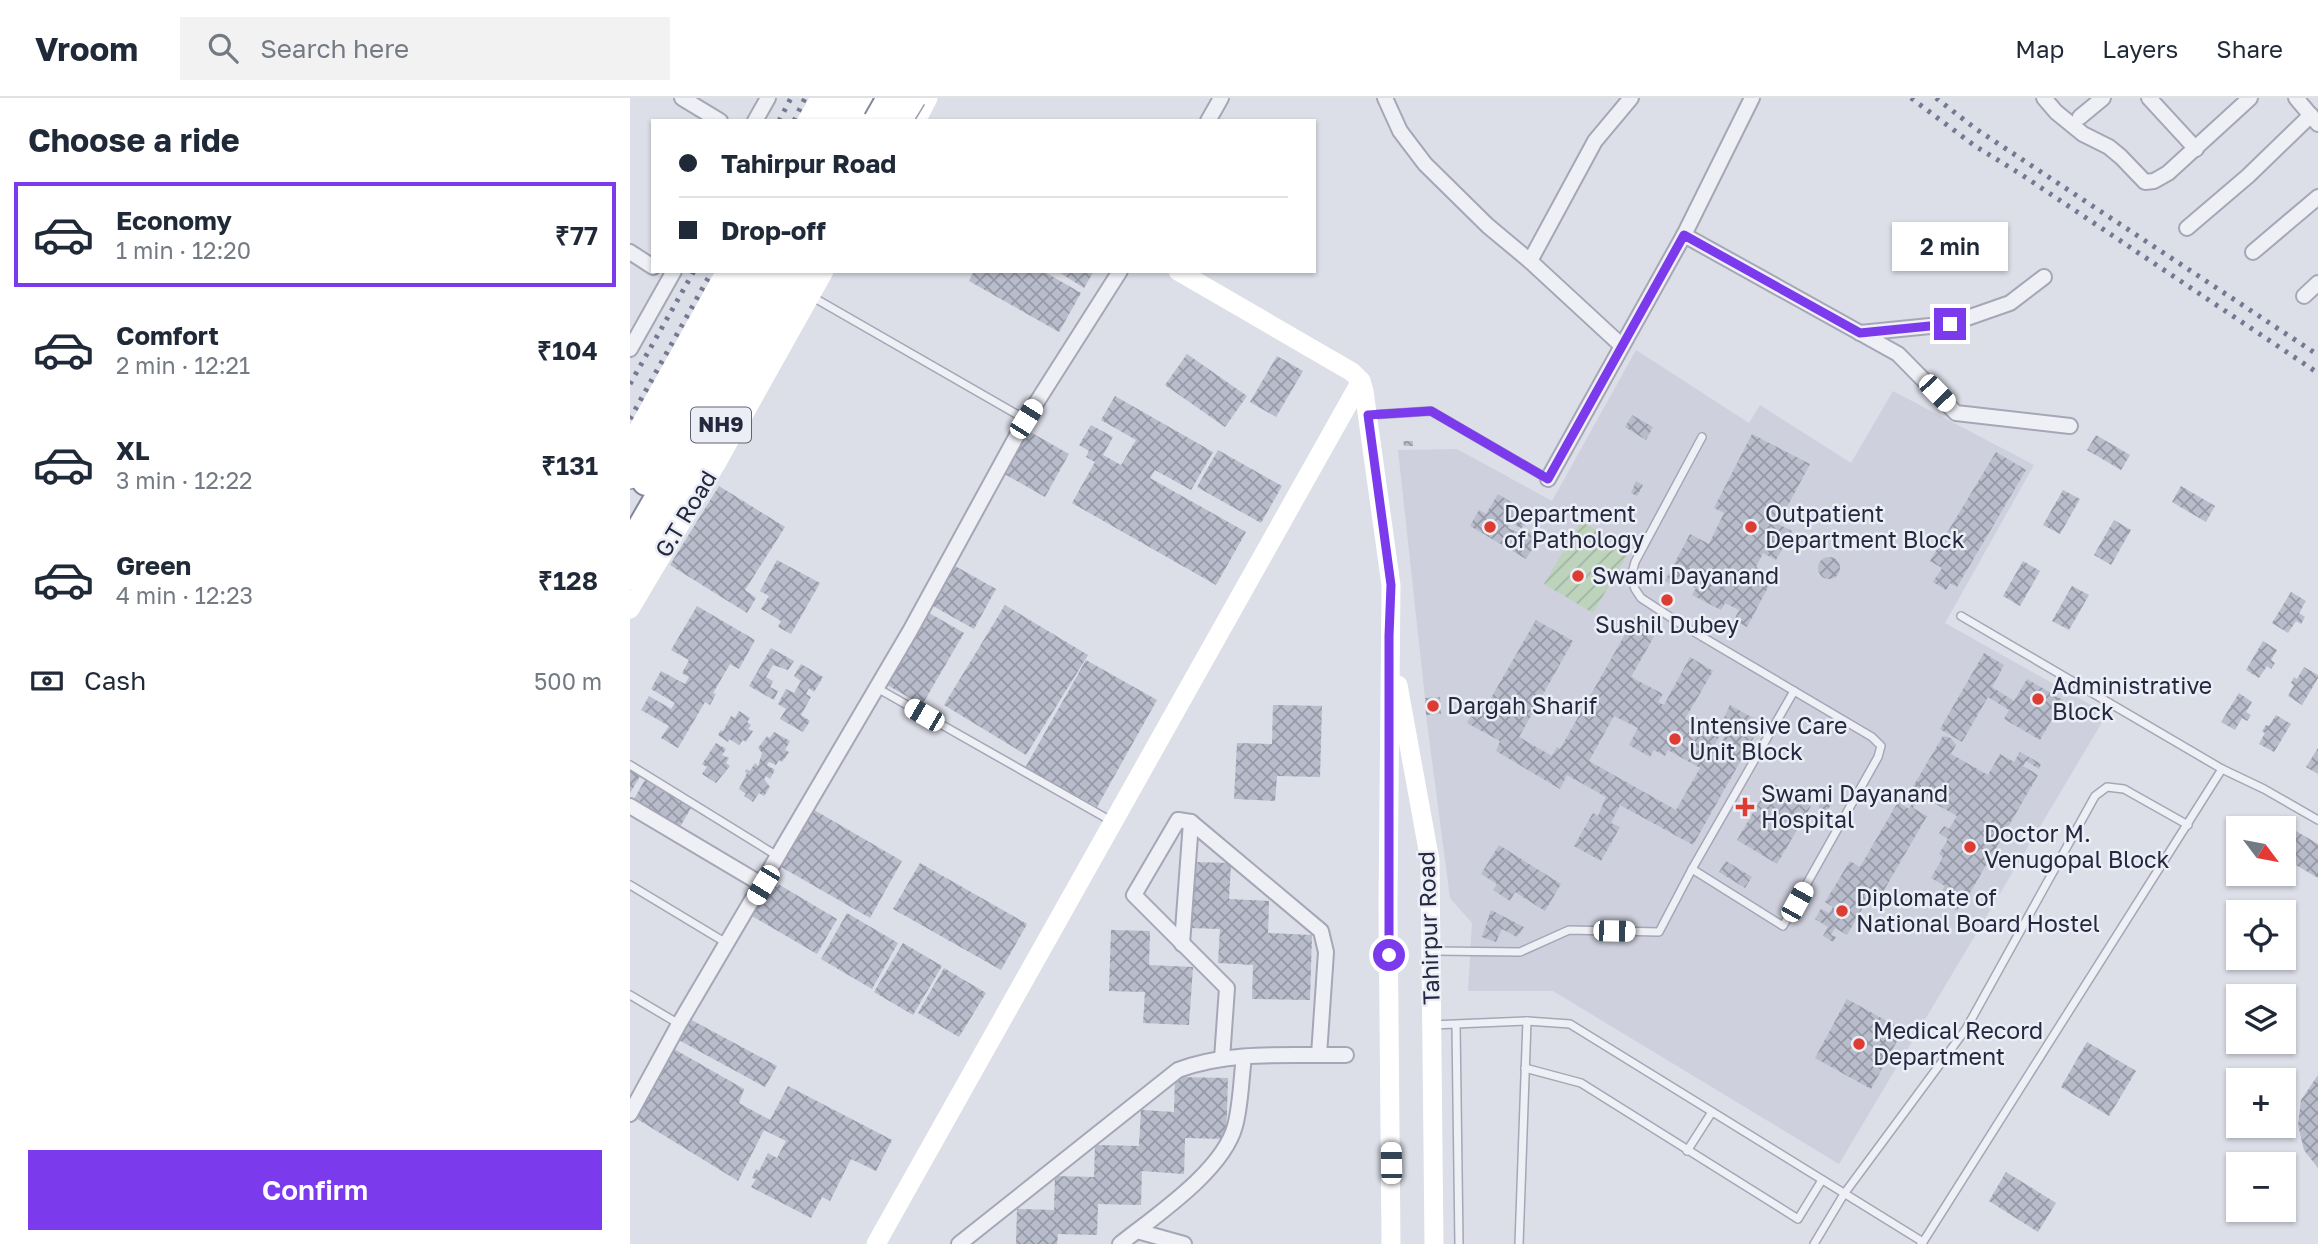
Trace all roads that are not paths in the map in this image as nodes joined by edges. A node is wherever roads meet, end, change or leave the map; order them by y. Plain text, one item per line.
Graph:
1 (682, 98) edge
2 (768, 98) edge
3 (820, 98) edge
4 (839, 98) edge
5 (863, 98) edge
6 (883, 98) edge
7 (890, 98) edge
8 (914, 98) edge
9 (930, 98) edge
10 (1222, 98) edge
11 (1385, 98) edge
12 (1630, 98) edge
13 (1752, 98) edge
14 (2044, 98) edge
15 (2104, 98) edge
16 (2149, 98) edge
17 (2250, 98) edge
18 (2296, 98) edge
19 (2080, 117) dead end
20 (717, 119) edge
21 (756, 119) edge
22 (808, 119) edge
23 (828, 119) edge
24 (851, 119) edge
25 (878, 119) edge
26 (901, 119) edge
27 (912, 119) edge
28 (916, 119) edge
29 (932, 119) edge
30 (1209, 119) edge
31 (2314, 120) edge
32 (2196, 149) junction
33 (2318, 197) edge
34 (2187, 228) dead end
35 (1684, 235) junction
36 (630, 251) edge
37 (2253, 252) dead end
38 (1530, 261) junction
39 (651, 266) edge
40 (725, 273) edge
41 (743, 273) edge
42 (764, 273) edge
43 (789, 273) edge
44 (810, 273) edge
45 (823, 273) edge
46 (1119, 273) edge
47 (1181, 273) edge
48 (668, 274) edge
49 (2044, 277) dead end
50 (2318, 283) edge
51 (810, 296) junction
52 (2304, 296) dead end
53 (1860, 333) junction
54 (1622, 346) junction
55 (630, 349) edge
56 (1361, 381) junction
57 (1368, 415) junction
58 (1026, 419) junction
59 (2070, 426) dead end
60 (1702, 437) dead end
61 (630, 444) edge
62 (630, 477) edge
63 (1548, 479) joint
64 (630, 511) edge
65 (630, 546) edge
66 (630, 578) edge
67 (630, 609) edge
68 (1961, 616) dead end
69 (1389, 636) junction
70 (877, 688) junction
71 (1794, 691) junction
72 (630, 765) edge
73 (2222, 769) junction
74 (630, 806) edge
75 (1389, 809) junction
76 (1420, 809) junction
77 (2318, 820) edge
78 (1113, 822) junction
79 (1191, 822) junction
80 (2189, 825) junction
81 (779, 857) junction
82 (1692, 869) junction
83 (630, 885) edge
84 (763, 885) junction
85 (728, 944) junction
86 (1182, 944) junction
87 (1431, 951) junction
88 (630, 995) edge
89 (1527, 1021) junction
90 (679, 1024) junction
91 (1432, 1025) junction
92 (1457, 1025) junction
93 (1319, 1055) junction
94 (1346, 1055) dead end
95 (1244, 1057) junction
96 (1222, 1059) junction
97 (1525, 1068) junction
98 (1712, 1112) junction
99 (630, 1114) edge
100 (1687, 1151) junction
101 (1822, 1180) junction
102 (1844, 1194) junction
103 (1137, 1231) junction
104 (1922, 1243) edge
105 (876, 1244) edge
106 (958, 1244) edge
107 (1120, 1244) edge
108 (1184, 1244) edge
109 (1391, 1244) edge
110 (1434, 1244) edge
111 (1459, 1244) edge
112 (1519, 1244) edge
113 (1814, 1244) edge

1 - 20 street
2 - 21 street
3 - 22 main road
4 - 23 main road
5 - 24 highway
6 - 27 main road
7 - 25 highway, bridge
8 - 26 main road, bridge
9 - 28 main road
9 - 29 main road
10 - 30 street
11 - 38 street
12 - 38 street
13 - 35 street
14 - 32 street
15 - 19 street
16 - 32 street
17 - 32 street
18 - 31 street
31 - 34 street
33 - 37 street
35 - 53 street
35 - 54 street
36 - 39 street
38 - 54 street
40 - 61 main road
41 - 62 main road, NH9
42 - 64 highway
43 - 65 highway
44 - 66 main road, NH9
45 - 51 main road, G.T Road
46 - 58 street
47 - 56 main road
48 - 55 street
49 - 53 street
50 - 52 street
51 - 58 lane
51 - 67 main road, G.T Road
53 - 59 street
54 - 63 street
56 - 57 main road
56 - 78 main road
57 - 63 lane
57 - 69 main road
58 - 70 street
60 - 71 lane
68 - 73 lane
69 - 75 main road, Tahirpur Road
69 - 76 main road, Tahirpur Road
70 - 78 lane
70 - 81 street
71 - 82 lane
71 - 82 lane
72 - 81 lane
73 - 77 lane
73 - 80 lane
74 - 84 street
75 - 76 main road
75 - 109 main road, Tahirpur Road
76 - 87 main road, Tahirpur Road
78 - 105 main road
79 - 86 street
79 - 86 street
79 - 93 street
80 - 102 lane
80 - 104 lane
81 - 84 street
82 - 87 lane
83 - 85 lane
84 - 85 street
85 - 90 street
86 - 96 street
87 - 91 main road, Tahirpur Road
88 - 90 lane
89 - 92 lane
89 - 97 lane
89 - 98 lane
90 - 99 street
91 - 92 lane
91 - 110 main road, Tahirpur Road
92 - 111 lane
93 - 94 street
93 - 95 street
95 - 96 street
95 - 103 street
96 - 106 street
97 - 100 lane
97 - 112 lane
98 - 100 lane
98 - 101 lane
100 - 101 lane
101 - 102 lane
102 - 104 lane
102 - 113 lane
103 - 107 street
103 - 108 street

